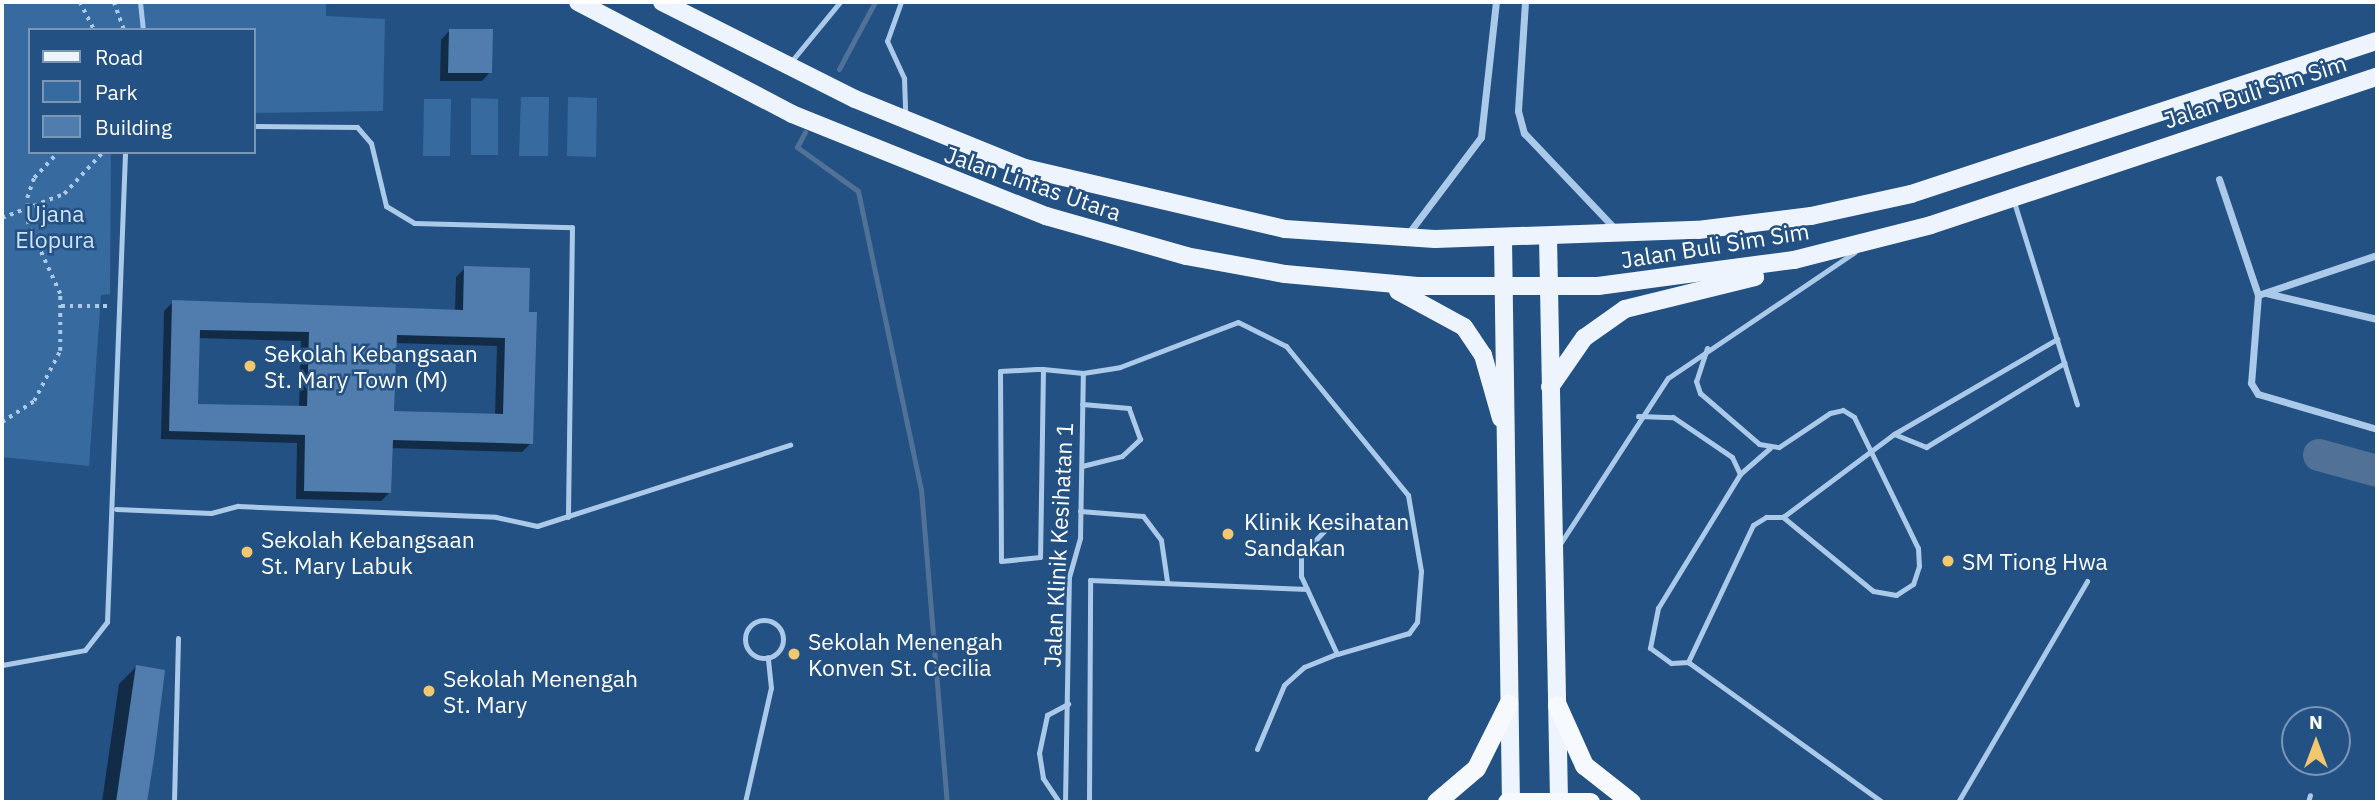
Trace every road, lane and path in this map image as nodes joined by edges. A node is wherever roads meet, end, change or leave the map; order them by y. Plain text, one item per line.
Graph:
1 (80, 2) edge
2 (114, 2) edge
3 (140, 2) edge
4 (578, 2) edge
5 (662, 2) edge
6 (840, 2) edge
7 (901, 2) edge
8 (1496, 2) edge
9 (1525, 2) edge
10 (93, 28) edge
11 (123, 28) edge
12 (143, 28) edge
13 (2377, 41) edge
14 (788, 66) junction
15 (2377, 77) edge
16 (906, 121) junction
17 (256, 125) edge
18 (56, 154) edge
19 (101, 154) edge
20 (125, 154) edge
21 (2219, 179) dead end
22 (2012, 195) junction
23 (28, 213) junction
24 (2, 218) edge
25 (1620, 235) junction
26 (1405, 237) junction
27 (1548, 237) junction
28 (1503, 239) junction
29 (1870, 243) junction
30 (2377, 255) edge
31 (1794, 260) junction
32 (1358, 283) junction
33 (1548, 287) junction
34 (1506, 288) junction
35 (2261, 294) junction
36 (61, 306) junction
37 (122, 307) junction
38 (2377, 319) edge
39 (2057, 340) junction
40 (1707, 348) junction
41 (2064, 363) junction
42 (1043, 369) junction
43 (1083, 373) junction
44 (1550, 387) junction
45 (1082, 404) junction
46 (2077, 404) dead end
47 (1638, 416) junction
48 (2, 422) edge
49 (2377, 429) edge
50 (1894, 434) junction
51 (1505, 435) junction
52 (790, 445) dead end
53 (1770, 448) junction
54 (1874, 452) junction
55 (1082, 466) junction
56 (1740, 474) junction
57 (116, 509) junction
58 (1080, 512) junction
59 (568, 517) junction
60 (1783, 517) junction
61 (1324, 531) dead end
62 (1554, 554) junction
63 (1167, 581) junction
64 (2087, 581) dead end
65 (1307, 589) junction
66 (178, 638) dead end
67 (1338, 654) junction
68 (768, 657) junction
69 (1688, 662) junction
70 (2, 666) edge
71 (1068, 704) junction
72 (1508, 704) junction
73 (1557, 705) junction
74 (1257, 749) dead end
75 (2310, 795) dead end
76 (1559, 801) edge
77 (174, 802) edge
78 (745, 802) edge
79 (1059, 802) edge
80 (1065, 802) edge
81 (1089, 802) edge
82 (1436, 802) edge
83 (1510, 802) edge
84 (1590, 802) edge
85 (1631, 802) edge
86 (1882, 802) edge
87 (1958, 802) edge
88 (2308, 802) edge

1 - 10 path
2 - 11 path
3 - 12 lane
4 - 32 main road, Jalan Lintas Utara
5 - 14 main road, Jalan Lintas Utara
6 - 14 lane
7 - 16 lane
8 - 26 street
9 - 25 street
13 - 25 main road, Jalan Buli Sim Sim
14 - 16 main road, Jalan Lintas Utara
15 - 22 main road, Jalan Buli Sim Sim
16 - 26 main road, Jalan Lintas Utara
17 - 59 lane
18 - 23 path
19 - 23 path
20 - 37 lane
21 - 35 street
22 - 29 main road, Jalan Buli Sim Sim
22 - 39 lane
23 - 24 path
23 - 36 path
25 - 27 main road, Jalan Buli Sim Sim
26 - 28 main road, Jalan Lintas Utara
27 - 28 main road, Jalan Buli Sim Sim
27 - 33 main road
28 - 34 main road
29 - 31 main road, Jalan Buli Sim Sim
29 - 40 lane
30 - 35 street
31 - 33 main road, Jalan Buli Sim Sim
31 - 44 main road
32 - 34 main road, Jalan Lintas Utara
32 - 51 main road
33 - 34 main road, Jalan Buli Sim Sim
33 - 44 main road
34 - 51 main road
35 - 38 street
35 - 49 street
36 - 37 path
36 - 48 path
37 - 57 lane
39 - 41 lane
39 - 50 lane
40 - 47 lane
40 - 53 lane
41 - 46 lane
41 - 50 lane
42 - 42 lane
42 - 43 lane
43 - 45 lane, Jalan Klinik Kesihatan 1
43 - 67 lane
44 - 62 main road
45 - 55 lane, Jalan Klinik Kesihatan 1
45 - 55 lane
47 - 56 lane
47 - 62 lane
50 - 54 lane
51 - 72 main road
52 - 59 lane
53 - 54 lane
53 - 56 lane
54 - 60 lane
54 - 60 lane
55 - 58 lane, Jalan Klinik Kesihatan 1
56 - 69 lane
57 - 59 lane
57 - 70 lane
58 - 63 lane
58 - 71 lane, Jalan Klinik Kesihatan 1
60 - 69 lane
61 - 65 lane
62 - 73 main road
63 - 65 lane
63 - 81 lane
64 - 87 lane
65 - 67 lane
66 - 77 lane
67 - 74 lane
68 - 68 lane
68 - 78 lane
69 - 86 lane
71 - 79 lane
71 - 80 lane, Jalan Klinik Kesihatan 1
72 - 82 highway
72 - 83 main road
73 - 76 main road
73 - 85 highway
75 - 88 lane
76 - 83 highway
76 - 84 highway

